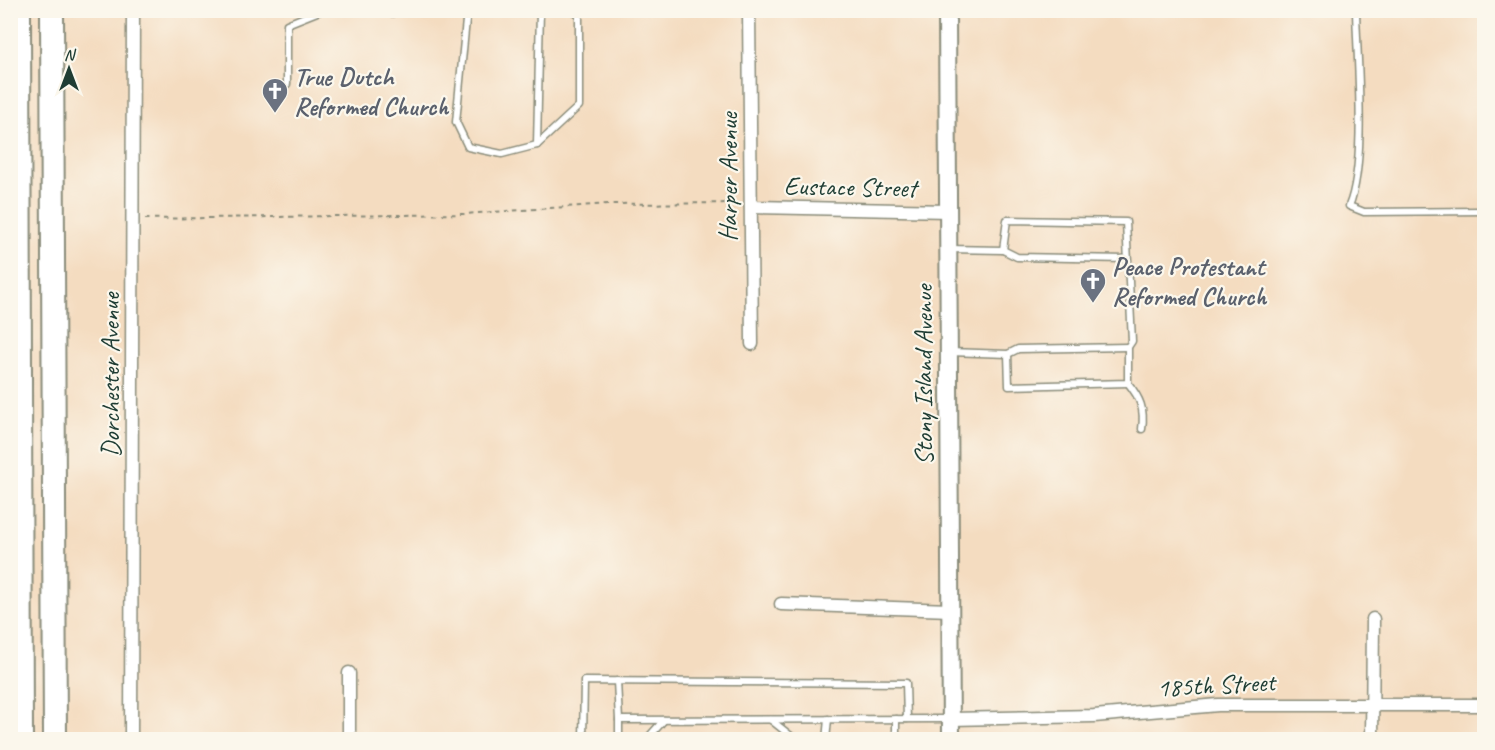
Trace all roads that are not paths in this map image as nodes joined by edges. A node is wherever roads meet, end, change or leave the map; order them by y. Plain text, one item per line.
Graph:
1 (19, 10) edge
2 (52, 10) edge
3 (134, 10) edge
4 (322, 10) edge
5 (380, 10) edge
6 (467, 10) edge
7 (540, 10) edge
8 (571, 10) edge
9 (749, 10) edge
10 (947, 10) edge
11 (1356, 10) edge
12 (393, 13) dead end
13 (287, 84) dead end
14 (537, 145) junction
15 (751, 205) junction
16 (948, 211) junction
17 (1485, 211) edge
18 (948, 249) junction
19 (1003, 250) junction
20 (1126, 259) junction
21 (752, 344) dead end
22 (1128, 347) junction
23 (949, 352) junction
24 (1008, 354) junction
25 (1128, 383) junction
26 (1142, 429) dead end
27 (781, 604) dead end
28 (950, 610) junction
29 (1373, 619) dead end
30 (349, 673) dead end
31 (617, 681) junction
32 (1373, 704) junction
33 (1485, 705) edge
34 (770, 719) junction
35 (828, 719) junction
36 (896, 719) junction
37 (907, 719) junction
38 (951, 719) junction
39 (619, 720) junction
40 (664, 720) junction
41 (21, 740) edge
42 (55, 740) edge
43 (131, 740) edge
44 (349, 740) edge
45 (583, 740) edge
46 (619, 740) edge
47 (646, 740) edge
48 (796, 740) edge
49 (826, 740) edge
50 (896, 740) edge
51 (951, 740) edge
52 (1372, 740) edge

1 - 41 highway
2 - 42 highway
3 - 43 street, Dorchester Avenue
4 - 13 lane
5 - 12 lane
6 - 14 lane
7 - 14 lane
8 - 14 lane
9 - 15 street, Harper Avenue
10 - 16 street, Stony Island Avenue
11 - 17 lane
15 - 16 street, Eustace Street
15 - 21 street, Harper Avenue
16 - 18 street, Stony Island Avenue
18 - 19 lane
18 - 23 street, Stony Island Avenue
19 - 20 lane
19 - 20 lane
20 - 22 lane
22 - 24 lane
22 - 25 lane
23 - 24 lane
23 - 28 street, Stony Island Avenue
24 - 25 lane
25 - 26 lane
27 - 28 street
28 - 38 street, Stony Island Avenue
29 - 32 street
30 - 44 street
31 - 37 lane
31 - 39 lane
31 - 45 lane
32 - 33 street, 185th Street
32 - 38 street, 185th Street
32 - 52 street
34 - 35 lane
34 - 40 lane
34 - 48 lane
35 - 36 lane
35 - 49 lane
36 - 37 lane
36 - 50 lane
37 - 38 lane
38 - 51 street, Stony Island Avenue
39 - 40 lane
39 - 46 lane
40 - 47 lane

